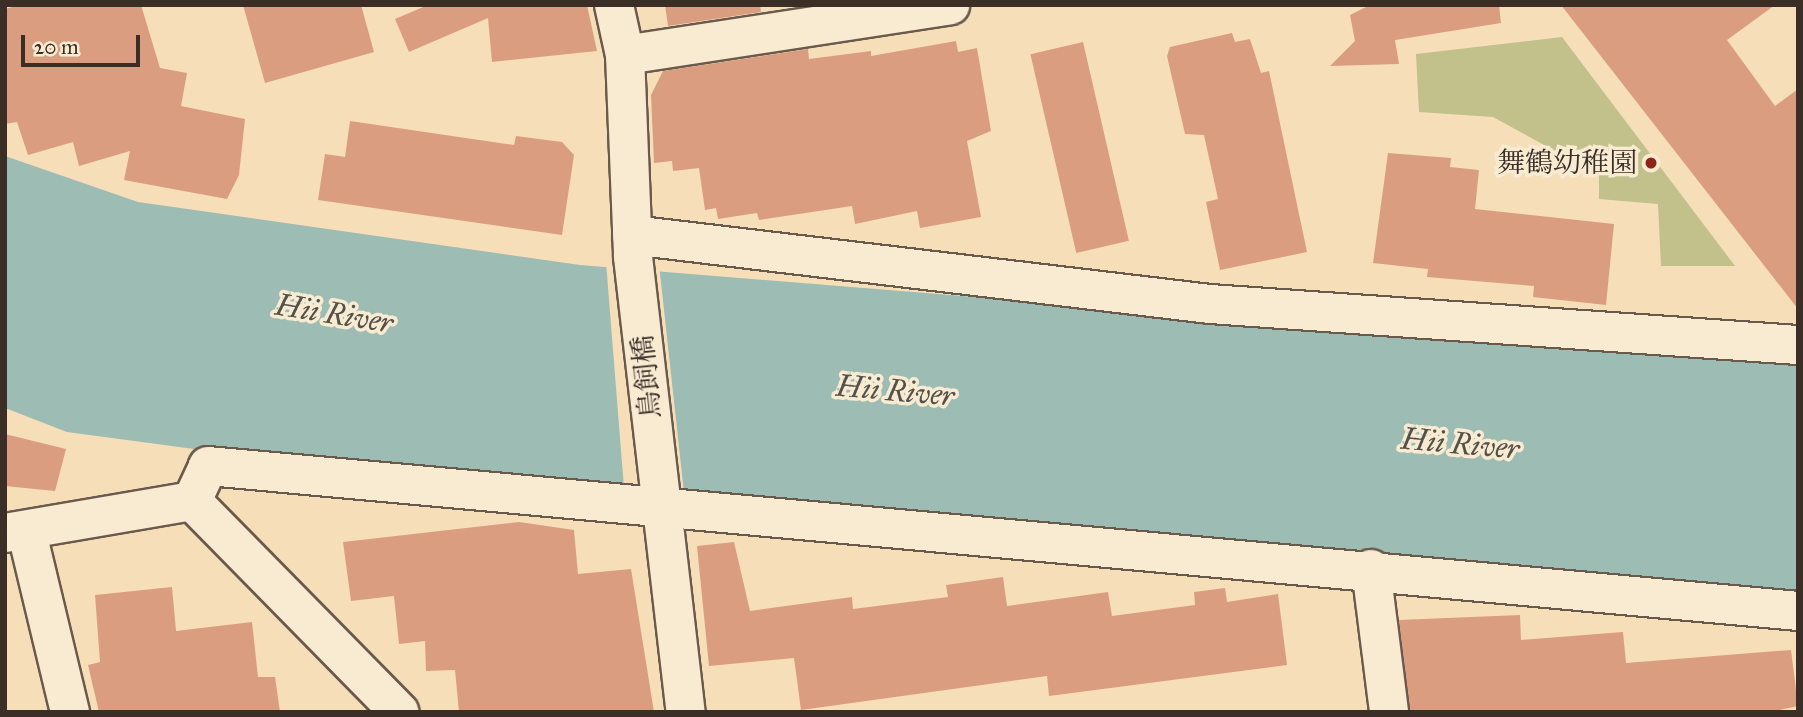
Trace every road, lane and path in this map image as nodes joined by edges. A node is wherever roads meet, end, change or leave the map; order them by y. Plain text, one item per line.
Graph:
1 (614, 5) edge
2 (950, 5) edge
3 (625, 55) junction
4 (633, 246) junction
5 (1798, 345) edge
6 (192, 501) junction
7 (661, 502) junction
8 (16, 533) edge
9 (1371, 569) junction
10 (1798, 611) edge
11 (70, 712) edge
12 (398, 712) edge
13 (687, 712) edge
14 (1389, 712) edge

1 - 3 street, 鳥飼橋
2 - 3 street
3 - 4 street, 鳥飼橋
4 - 5 street
4 - 7 street, 鳥飼橋
6 - 7 street
6 - 8 street
6 - 12 street
7 - 9 street
7 - 13 street, 鳥飼橋
8 - 11 street
9 - 10 street
9 - 14 street

